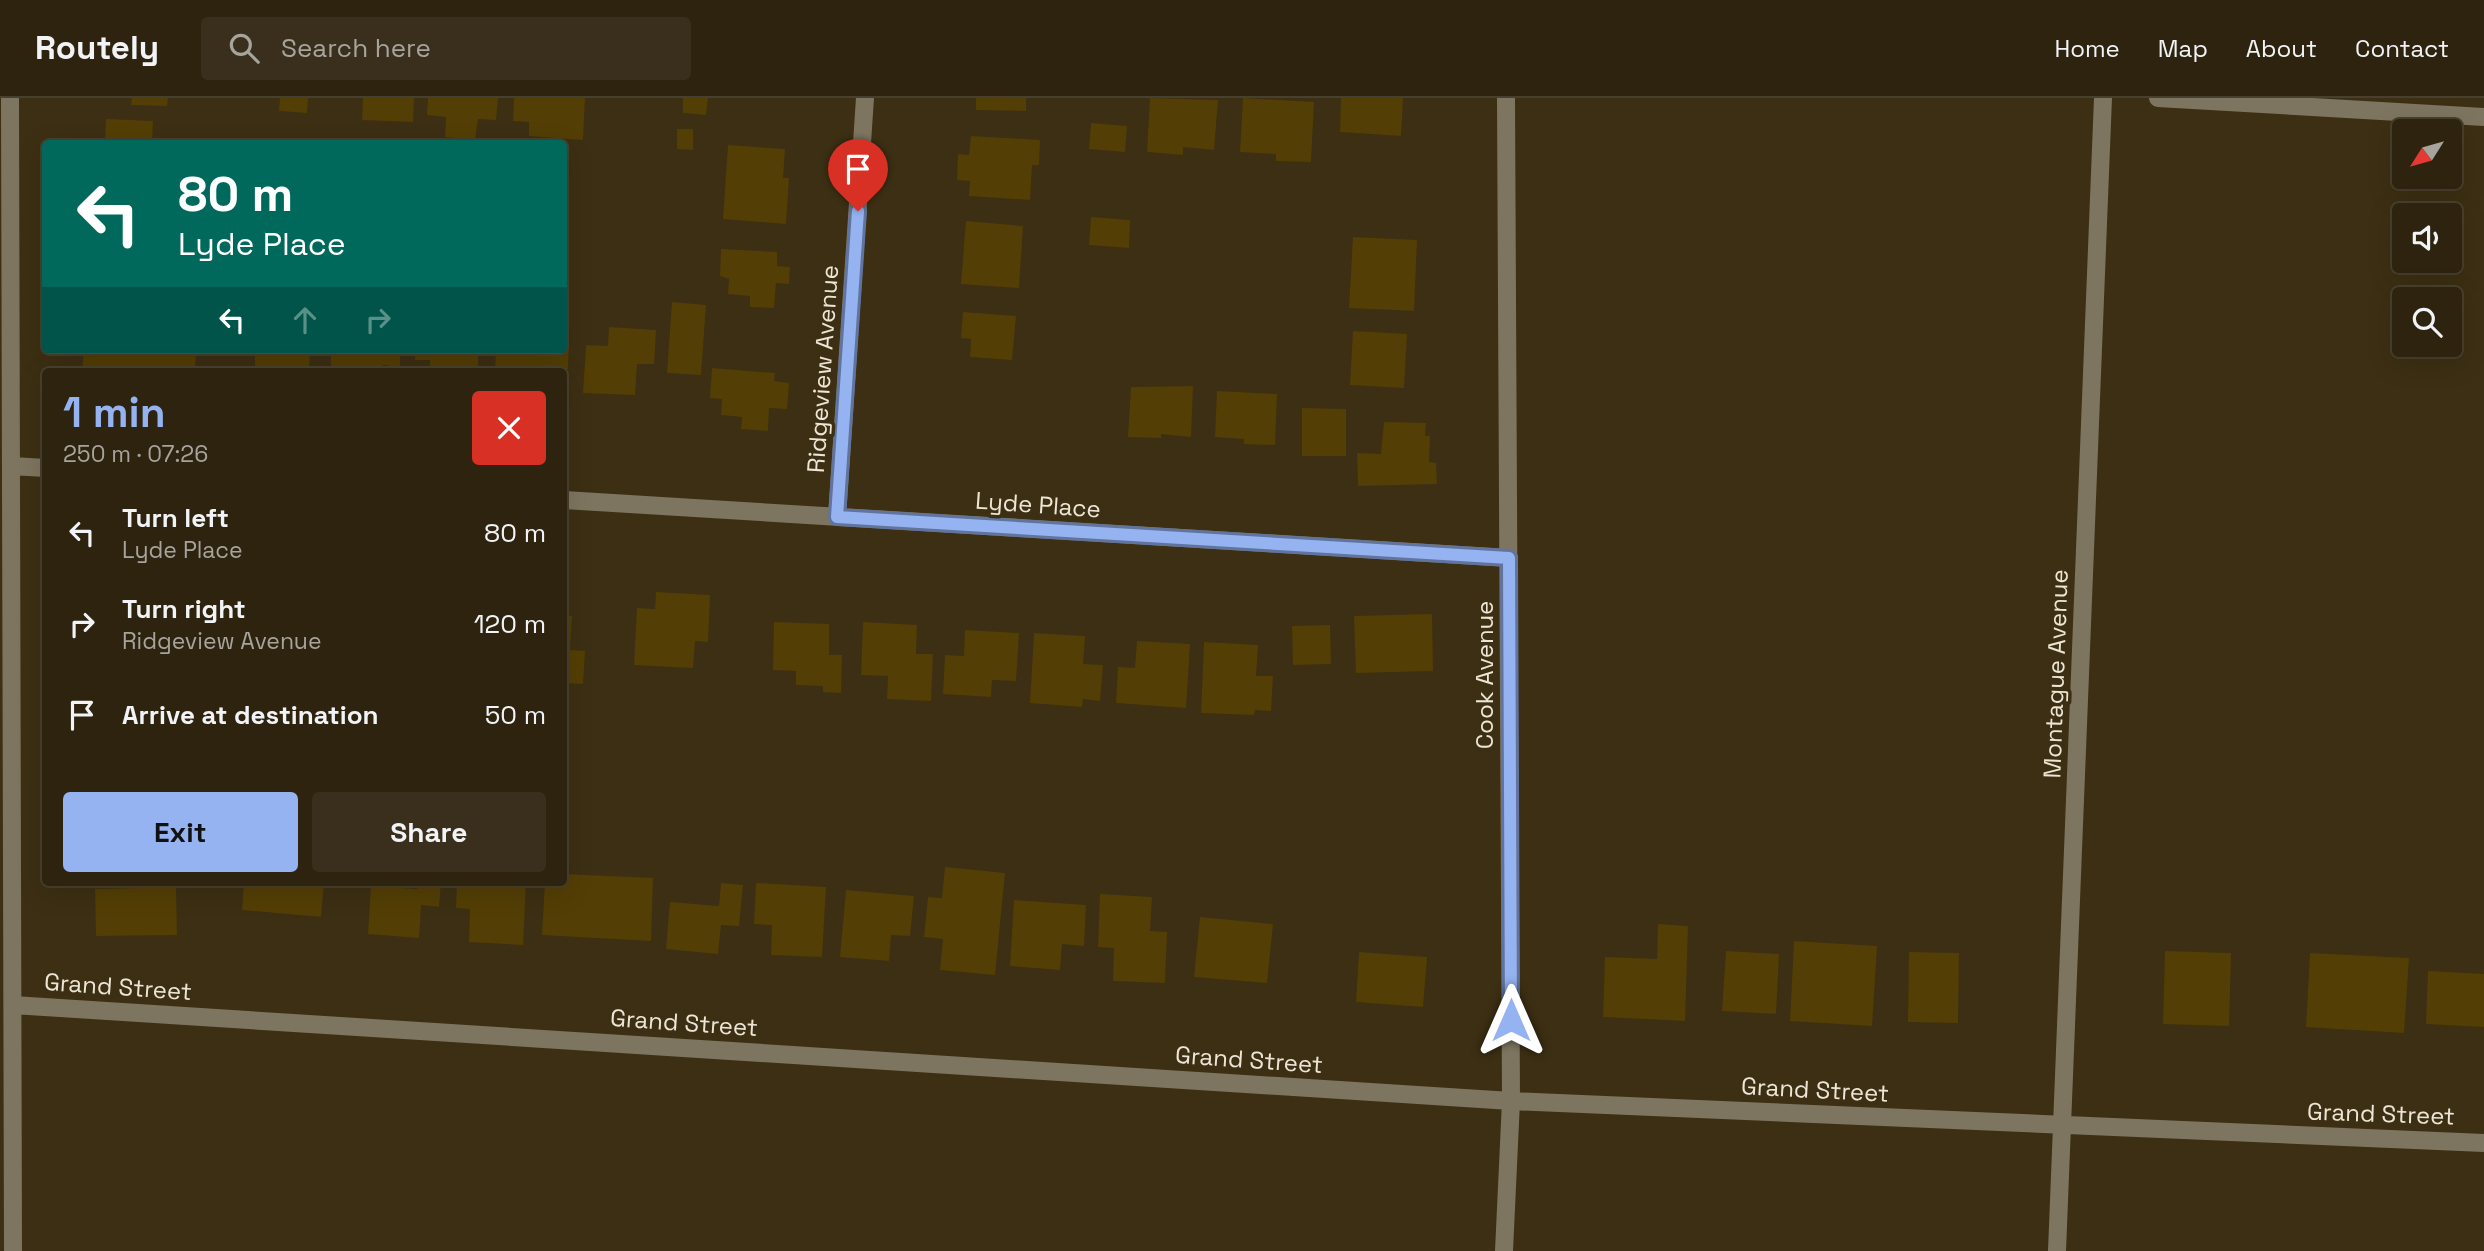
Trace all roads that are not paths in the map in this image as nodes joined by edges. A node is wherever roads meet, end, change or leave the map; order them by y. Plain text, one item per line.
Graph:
1 (10, 98) edge
2 (865, 98) edge
3 (1506, 98) edge
4 (2103, 98) edge
5 (2158, 98) edge
6 (2484, 117) edge
7 (5, 373) edge
8 (11, 466) junction
9 (42, 468) edge
10 (567, 500) edge
11 (837, 517) junction
12 (1509, 558) junction
13 (6, 843) edge
14 (13, 1005) junction
15 (1511, 1101) junction
16 (2062, 1125) junction
17 (2484, 1143) edge
18 (13, 1251) edge
19 (1504, 1251) edge
20 (2057, 1251) edge

1 - 7 street
2 - 11 street, Ridgeview Avenue
3 - 12 street, Cook Avenue
4 - 16 street, Montague Avenue
5 - 6 street
7 - 8 street
8 - 9 street
8 - 13 street
10 - 11 street, Lyde Place
11 - 12 street, Lyde Place
12 - 15 street, Cook Avenue
13 - 14 street
14 - 15 street, Grand Street
14 - 18 street
15 - 16 street, Grand Street
15 - 19 street, Cook Avenue
16 - 17 street, Grand Street
16 - 20 street, Montague Avenue

